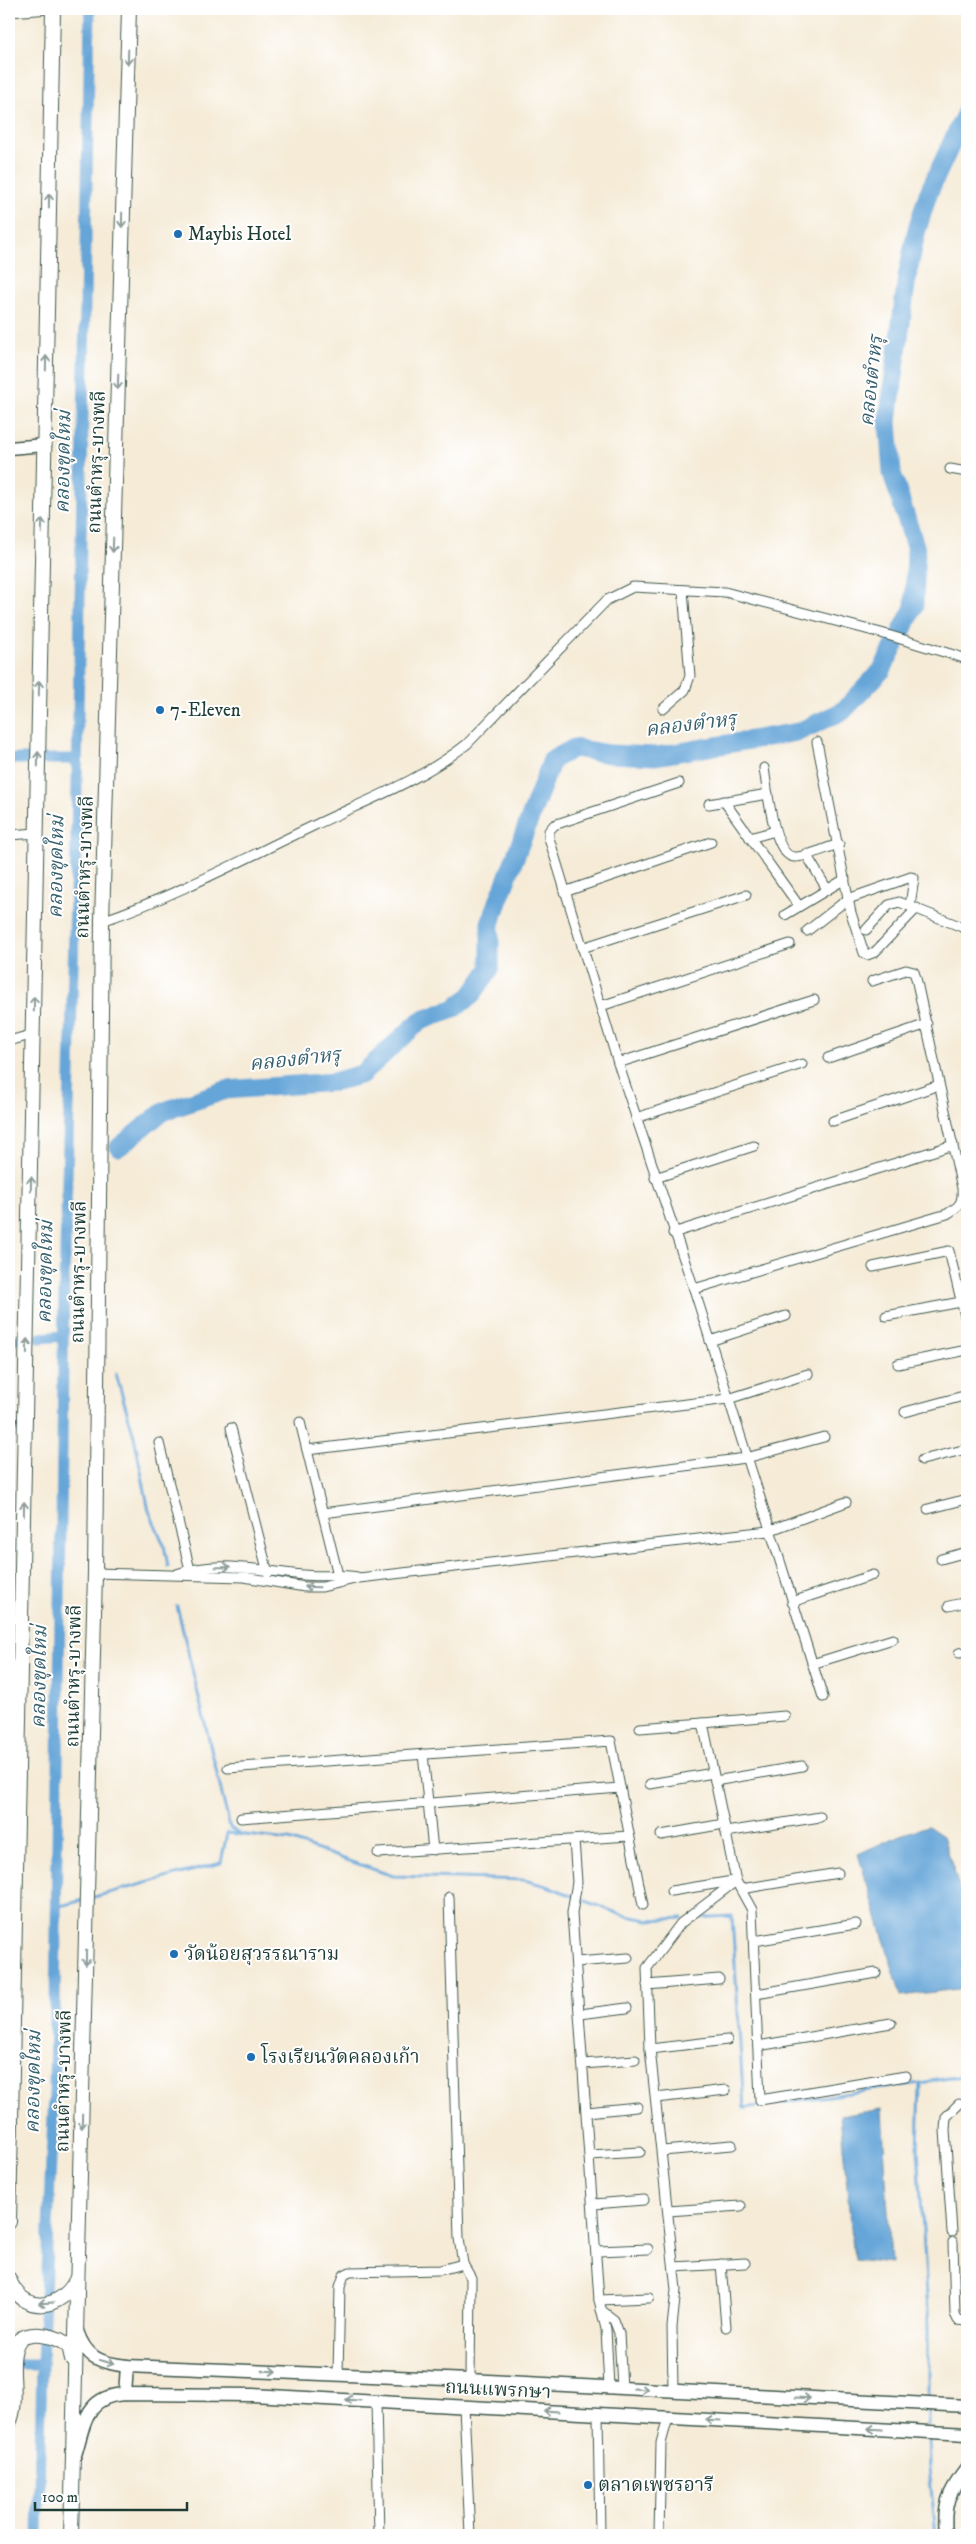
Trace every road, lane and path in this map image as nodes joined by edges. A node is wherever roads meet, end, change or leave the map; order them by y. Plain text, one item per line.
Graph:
1 (52, 9) edge
2 (129, 9) edge
3 (9, 12) edge
4 (45, 445) junction
5 (9, 448) edge
6 (950, 469) dead end
7 (967, 472) edge
8 (683, 590) junction
9 (967, 659) edge
10 (663, 708) dead end
11 (817, 742) dead end
12 (764, 768) dead end
13 (679, 783) dead end
14 (768, 794) junction
15 (724, 801) junction
16 (709, 804) dead end
17 (775, 831) junction
18 (37, 833) junction
19 (9, 835) edge
20 (750, 838) junction
21 (711, 842) dead end
22 (839, 844) junction
23 (806, 854) junction
24 (845, 879) junction
25 (828, 889) junction
26 (564, 892) junction
27 (746, 895) dead end
28 (848, 898) junction
29 (799, 906) junction
30 (914, 907) junction
31 (785, 915) dead end
32 (102, 921) junction
33 (967, 929) edge
34 (866, 930) dead end
35 (807, 931) dead end
36 (790, 944) dead end
37 (582, 948) junction
38 (872, 981) dead end
39 (814, 1000) dead end
40 (601, 1006) junction
41 (927, 1024) junction
42 (34, 1034) junction
43 (9, 1041) edge
44 (828, 1058) dead end
45 (618, 1063) junction
46 (802, 1064) dead end
47 (939, 1085) junction
48 (636, 1118) junction
49 (833, 1121) dead end
50 (953, 1145) junction
51 (754, 1146) dead end
52 (655, 1178) junction
53 (673, 1233) junction
54 (873, 1267) dead end
55 (694, 1289) junction
56 (963, 1289) edge
57 (961, 1302) junction
58 (786, 1316) dead end
59 (886, 1316) dead end
60 (967, 1324) edge
61 (710, 1341) junction
62 (967, 1350) edge
63 (898, 1364) dead end
64 (808, 1374) dead end
65 (967, 1395) edge
66 (728, 1399) junction
67 (905, 1412) dead end
68 (300, 1422) dead end
69 (231, 1428) dead end
70 (824, 1437) dead end
71 (159, 1443) dead end
72 (967, 1449) edge
73 (307, 1450) junction
74 (746, 1458) junction
75 (922, 1460) dead end
76 (967, 1499) edge
77 (846, 1502) dead end
78 (928, 1510) dead end
79 (323, 1512) junction
80 (768, 1531) junction
81 (967, 1552) edge
82 (940, 1559) dead end
83 (266, 1569) junction
84 (95, 1572) junction
85 (191, 1573) junction
86 (338, 1574) junction
87 (873, 1575) dead end
88 (359, 1578) junction
89 (270, 1581) junction
90 (340, 1584) junction
91 (792, 1602) junction
92 (967, 1602) edge
93 (949, 1606) dead end
94 (893, 1639) dead end
95 (812, 1664) junction
96 (823, 1697) dead end
97 (785, 1716) dead end
98 (703, 1723) junction
99 (640, 1728) dead end
100 (424, 1754) junction
101 (802, 1766) dead end
102 (228, 1768) dead end
103 (714, 1777) junction
104 (650, 1784) dead end
105 (620, 1788) junction
106 (428, 1803) junction
107 (820, 1817) dead end
108 (241, 1818) dead end
109 (725, 1828) junction
110 (661, 1835) dead end
111 (629, 1836) junction
112 (574, 1840) junction
113 (433, 1850) junction
114 (378, 1853) dead end
115 (838, 1873) dead end
116 (738, 1885) junction
117 (671, 1891) dead end
118 (449, 1897) dead end
119 (643, 1904) dead end
120 (856, 1924) dead end
121 (12, 1926) edge
122 (754, 1941) junction
123 (628, 1958) dead end
124 (576, 1962) junction
125 (876, 1973) dead end
126 (719, 1979) dead end
127 (647, 1985) junction
128 (756, 1994) junction
129 (627, 2008) dead end
130 (580, 2014) junction
131 (891, 2023) dead end
132 (727, 2040) dead end
133 (758, 2046) junction
134 (650, 2049) junction
135 (635, 2060) dead end
136 (583, 2064) junction
137 (906, 2076) dead end
138 (726, 2090) dead end
139 (656, 2098) junction
140 (959, 2104) dead end
141 (637, 2107) dead end
142 (587, 2112) junction
143 (732, 2144) dead end
144 (662, 2150) junction
145 (640, 2152) dead end
146 (590, 2154) junction
147 (644, 2200) dead end
148 (594, 2204) junction
149 (741, 2206) dead end
150 (668, 2211) junction
151 (9, 2222) edge
152 (952, 2232) dead end
153 (953, 2242) dead end
154 (648, 2249) dead end
155 (597, 2251) junction
156 (745, 2263) dead end
157 (463, 2264) junction
158 (721, 2264) junction
159 (674, 2267) junction
160 (78, 2277) junction
161 (9, 2279) edge
162 (649, 2298) dead end
163 (599, 2300) junction
164 (601, 2310) junction
165 (967, 2321) edge
166 (726, 2327) dead end
167 (77, 2328) junction
168 (127, 2366) junction
169 (338, 2374) junction
170 (470, 2380) junction
171 (609, 2387) junction
172 (622, 2388) junction
173 (673, 2391) junction
174 (124, 2394) junction
175 (376, 2402) junction
176 (464, 2406) junction
177 (967, 2406) edge
178 (598, 2414) junction
179 (668, 2418) junction
180 (9, 2423) edge
181 (967, 2434) edge
182 (72, 2464) junction
183 (967, 2468) edge
184 (72, 2490) junction
185 (71, 2535) edge
186 (378, 2535) edge
187 (470, 2535) edge
188 (600, 2535) edge
189 (659, 2535) edge
190 (946, 2535) edge

1 - 3 street
4 -> 1 main road
2 -> 32 main road, ถนนตำหรุ-บางพลี
4 - 5 main road
18 -> 4 main road
6 - 7 street
8 - 9 street
8 - 10 street
8 - 32 street
11 - 22 street
12 - 14 street
13 - 26 street
14 - 15 street
14 - 17 street
15 - 16 street
15 - 20 street
17 - 20 street
17 - 23 street
18 - 19 street
42 -> 18 main road
20 - 29 street
21 - 26 street
22 - 23 street
22 - 24 street
23 - 25 street
24 - 25 street
24 - 28 street
25 - 29 street
26 - 37 street
27 - 37 street
28 - 30 street
28 - 30 street
28 - 35 street
29 - 31 street
30 - 33 street
30 - 34 street
32 - 84 main road, ถนนตำหรุ-บางพลี
36 - 40 street
37 - 40 street
38 - 41 street
39 - 45 street
40 - 45 street
41 - 44 street
41 - 47 street
42 - 43 street
121 -> 42 main road
45 - 48 street
46 - 48 street
47 - 49 street
47 - 50 street
48 - 52 street
50 - 53 street
50 - 55 street
51 - 52 street
52 - 53 street
53 - 55 street
54 - 56 street
55 - 61 street
56 - 57 street
57 - 59 street
57 - 60 street
58 - 61 street
61 - 66 street
62 - 63 street
64 - 66 street
65 - 67 street
66 - 73 street
66 - 74 street
68 - 73 street
69 - 83 street
70 - 74 street
71 - 85 street
72 - 75 street
73 - 79 street
74 - 79 street
74 - 80 street
76 - 78 street
77 - 80 street
79 - 86 street
80 - 88 street
80 - 91 street
81 - 82 street
85 -> 83 street
83 - 86 street
83 - 89 street
84 - 85 street
84 -> 160 main road, ถนนตำหรุ-บางพลี
85 - 89 street
86 - 88 street
86 - 90 street
87 - 91 street
88 - 90 street
90 -> 89 street
91 - 95 street
92 - 93 street
94 - 95 street
95 - 96 street
97 - 98 street
98 - 99 street
98 - 103 street
100 - 102 street
100 - 105 street
100 - 106 street
101 - 103 street
103 - 104 street
103 - 109 street
105 - 106 street
105 - 111 street
106 - 108 street
106 - 113 street
107 - 109 street
109 - 110 street
109 - 116 street
111 - 112 street
111 - 119 street
112 - 113 street
112 - 124 street
113 - 114 street
115 - 116 street
116 - 117 street
116 - 122 street
116 - 127 street
118 - 157 street
120 - 122 street
121 - 151 main road
122 - 128 street
123 - 124 street
124 - 130 street
125 - 128 street
126 - 127 street
127 - 134 street
128 - 133 street
129 - 130 street
130 - 136 street
131 - 133 street
132 - 134 street
133 - 137 street
134 - 139 street
135 - 136 street
136 - 142 street
138 - 139 street
139 - 144 street
140 - 152 street
141 - 142 street
142 - 146 street
143 - 144 street
144 - 150 street
145 - 146 street
146 - 148 street
147 - 148 street
148 - 155 street
149 - 150 street
150 - 159 street
153 - 165 street
154 - 155 street
155 - 163 street
156 - 158 street
157 - 169 street
157 - 170 street
158 - 159 street
158 - 166 street
159 - 173 street
160 -> 161 main road
160 - 167 main road, ถนนตำหรุ-บางพลี
162 - 163 street
163 - 164 street
164 - 171 street
164 - 172 street
167 -> 168 main road, ถนนแพรกษา
167 - 182 main road, ถนนตำหรุ-บางพลี
168 -> 169 main road, ถนนแพรกษา
168 - 174 main road
169 - 170 main road, ถนนแพรกษา
170 - 171 main road, ถนนแพรกษา
171 - 172 main road, ถนนแพรกษา
172 -> 173 main road, ถนนแพรกษา
173 -> 177 main road, ถนนแพรกษา
175 -> 174 main road, ถนนแพรกษา
174 - 182 main road, ถนนแพรกษา
175 - 176 main road, ถนนแพรกษา
175 - 186 street
178 -> 176 main road, ถนนแพรกษา
176 - 187 street
178 - 179 main road, ถนนแพรกษา
178 - 188 street
181 -> 179 main road, ถนนแพรกษา
179 - 189 street
180 - 184 main road
182 - 184 main road, ถนนตำหรุ-บางพลี
183 - 190 main road
184 - 185 main road, ถนนตำหรุ-บางพลี

